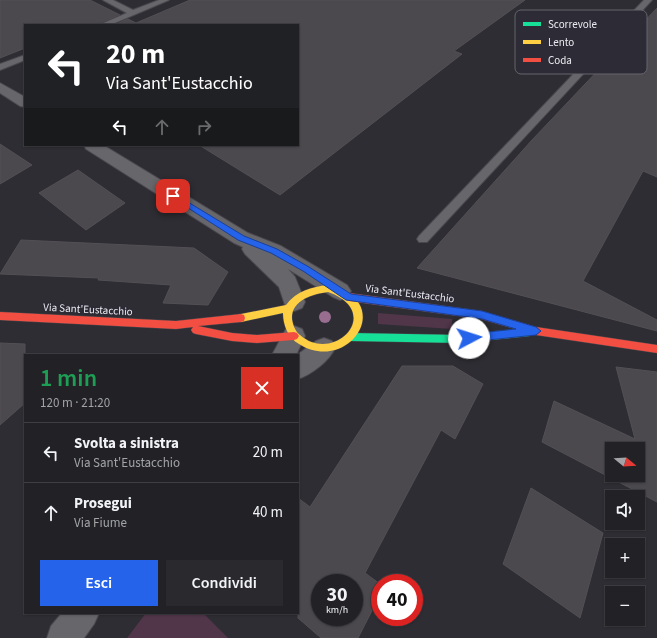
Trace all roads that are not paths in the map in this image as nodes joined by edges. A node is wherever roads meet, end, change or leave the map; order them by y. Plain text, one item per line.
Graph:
1 (107, 0) edge
2 (164, 0) edge
3 (648, 0) edge
4 (639, 10) edge
5 (133, 13) junction
6 (106, 24) edge
7 (24, 57) edge
8 (0, 67) edge
9 (578, 74) edge
10 (0, 87) edge
11 (24, 102) edge
12 (94, 146) edge
13 (241, 238) junction
14 (423, 239) dead end
15 (345, 294) junction
16 (292, 305) junction
17 (0, 316) edge
18 (176, 325) junction
19 (536, 331) junction
20 (351, 337) junction
21 (289, 345) edge
22 (324, 348) junction
23 (657, 349) edge
24 (299, 367) edge
25 (82, 614) edge
26 (63, 638) edge

1 - 5 lane
2 - 5 lane
3 - 4 lane
5 - 6 lane
7 - 8 lane
9 - 14 lane
10 - 11 street
12 - 13 street
13 - 15 street
13 - 16 street
15 - 16 street
15 - 19 street, Via Sant'Eustacchio
15 - 20 street
16 - 18 street, Via Sant'Eustacchio
16 - 21 street
17 - 18 street, Via Sant'Eustacchio
18 - 21 street, Via Sant'Eustacchio
19 - 20 street, Via Sant'Eustacchio
19 - 23 street, Via Sant'Eustacchio
20 - 22 street, Via Sant'Eustacchio
21 - 22 street, Via Sant'Eustacchio
22 - 24 street
25 - 26 street

